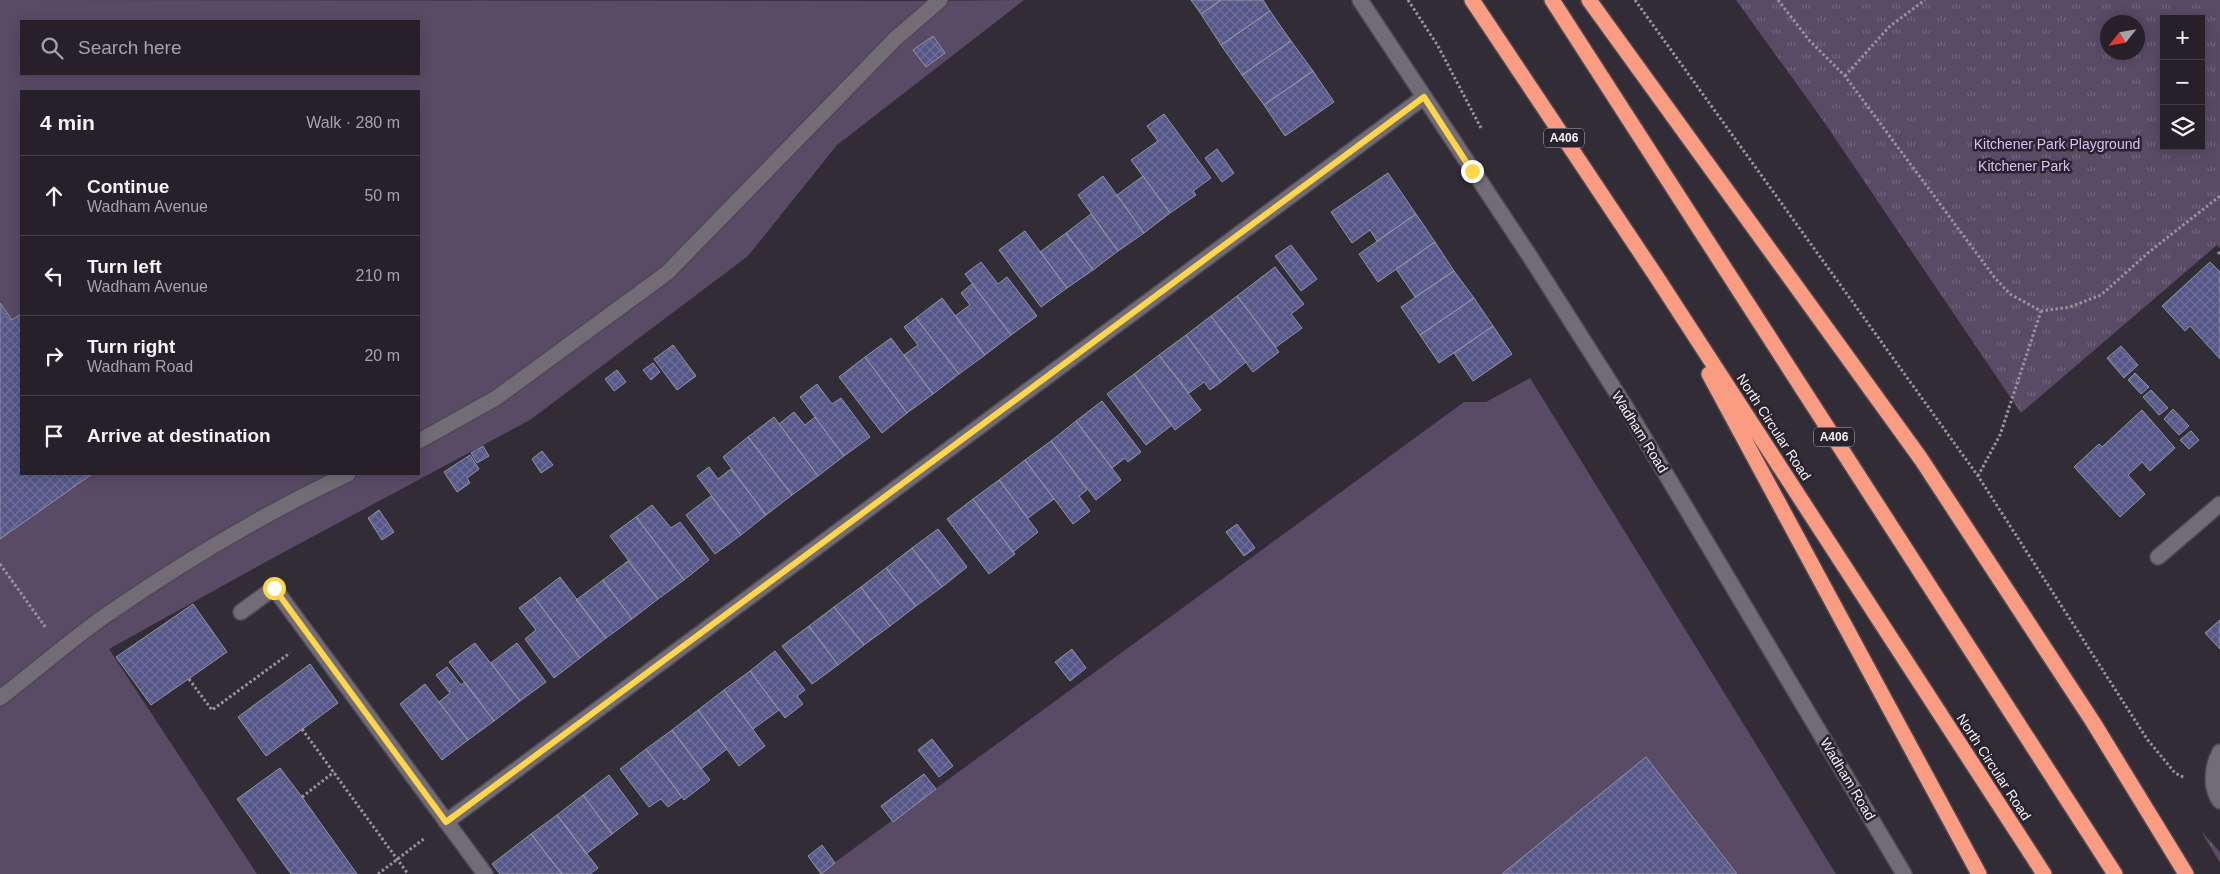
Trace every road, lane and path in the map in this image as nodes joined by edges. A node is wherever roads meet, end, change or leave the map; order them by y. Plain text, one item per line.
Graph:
1 (940, 0) edge
2 (1360, 0) edge
3 (1408, 0) edge
4 (1472, 0) edge
5 (1552, 0) edge
6 (1589, 0) edge
7 (1635, 0) edge
8 (1778, 0) edge
9 (1925, 0) edge
10 (1845, 76) junction
11 (1424, 97) junction
12 (1475, 135) dead end
13 (2220, 196) edge
14 (1656, 276) junction
15 (2041, 311) junction
16 (420, 440) edge
17 (346, 475) edge
18 (1978, 476) junction
19 (2220, 504) edge
20 (2158, 558) dead end
21 (0, 564) edge
22 (241, 612) dead end
23 (310, 638) junction
24 (61, 648) junction
25 (189, 679) dead end
26 (0, 698) edge
27 (302, 729) dead end
28 (2220, 752) edge
29 (334, 772) junction
30 (302, 797) dead end
31 (2218, 799) edge
32 (446, 822) junction
33 (397, 859) junction
34 (378, 874) edge
35 (408, 874) edge
36 (485, 874) edge
37 (1904, 874) edge
38 (1980, 874) edge
39 (2044, 874) edge
40 (2115, 874) edge
41 (2186, 874) edge

1 - 16 street
2 - 11 street, Wadham Road
3 - 12 path
4 - 14 highway, North Circular Road / A406
5 - 40 highway, A406
6 - 41 highway
7 - 18 path
8 - 10 path
9 - 10 path
10 - 15 path
11 - 32 street
11 - 37 street, Wadham Road
13 - 15 path
14 - 38 highway, A406
14 - 39 highway, North Circular Road / A406
15 - 18 path
17 - 24 street
18 - 31 path
19 - 20 street
21 - 24 path
22 - 23 street
23 - 25 path
23 - 32 street
24 - 26 street
27 - 29 path
28 - 31 street
29 - 30 path
29 - 33 path
32 - 33 path
32 - 36 street
33 - 34 path
33 - 35 path

